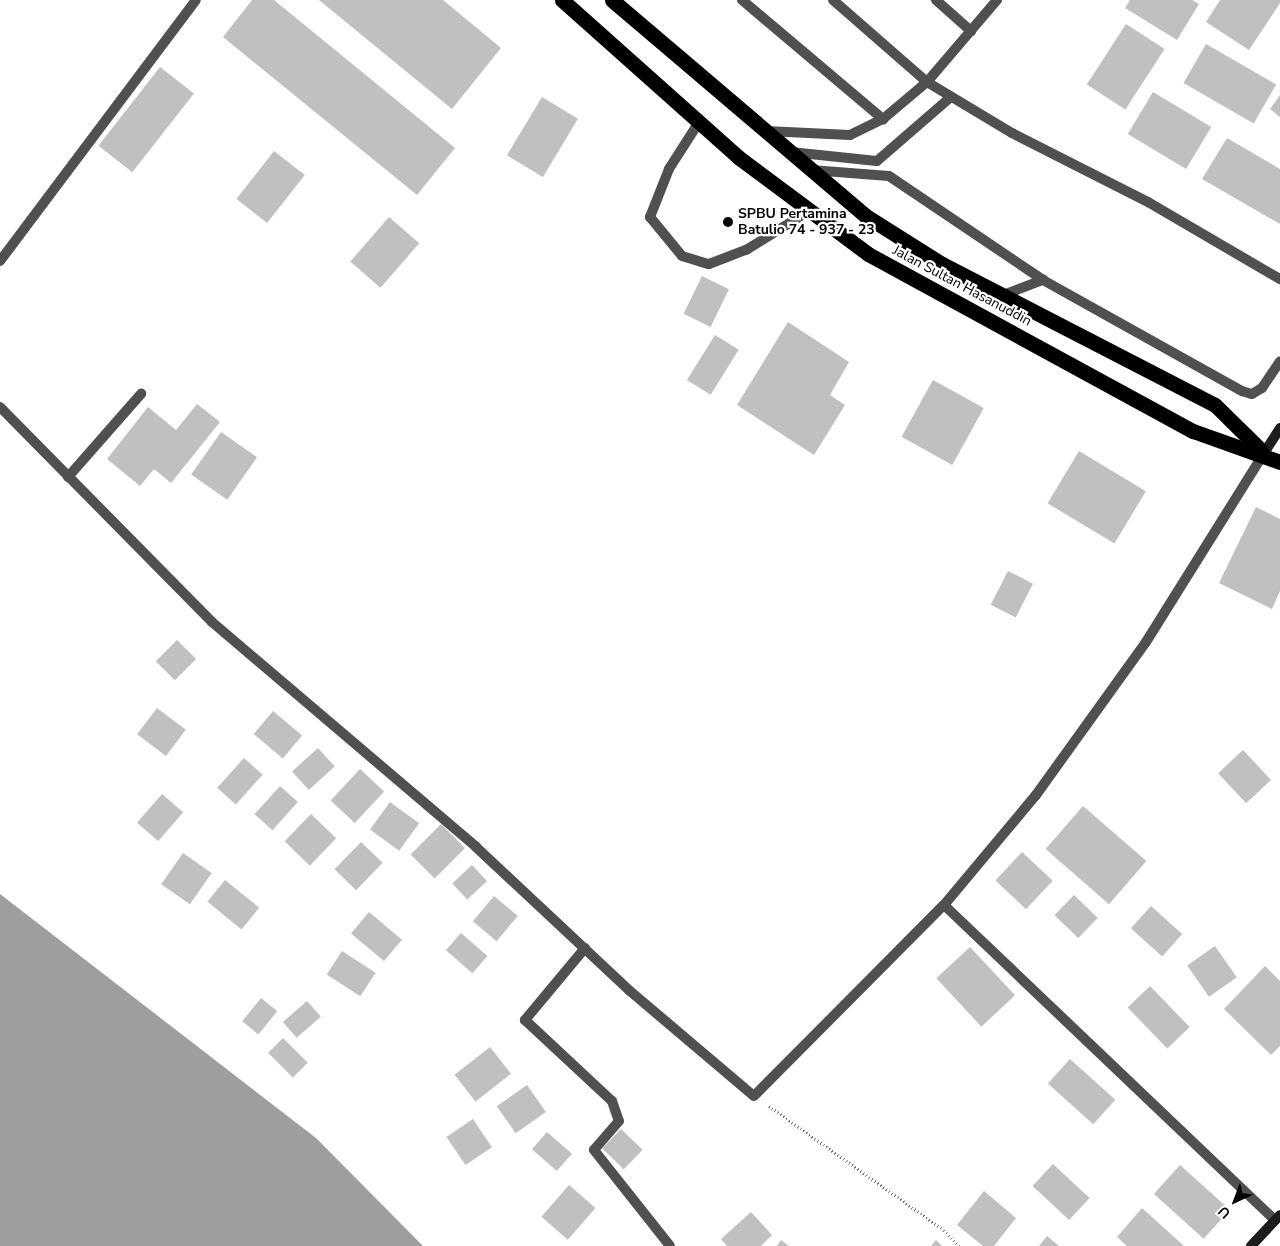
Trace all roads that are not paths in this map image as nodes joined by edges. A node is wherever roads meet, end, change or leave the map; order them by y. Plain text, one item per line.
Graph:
1 (196, 0) edge
2 (562, 0) edge
3 (612, 0) edge
4 (742, 0) edge
5 (834, 0) edge
6 (936, 0) edge
7 (997, 0) edge
8 (971, 31) junction
9 (927, 82) junction
10 (951, 97) junction
11 (883, 119) junction
12 (699, 122) junction
13 (762, 130) junction
14 (787, 151) junction
15 (808, 170) junction
16 (807, 212) junction
17 (0, 261) edge
18 (1280, 279) edge
19 (1043, 280) junction
20 (1006, 294) junction
21 (1280, 361) edge
22 (141, 394) dead end
23 (0, 407) edge
24 (1280, 428) edge
25 (1264, 453) junction
26 (1280, 462) edge
27 (68, 477) junction
28 (944, 905) junction
29 (585, 948) junction
30 (1278, 1218) edge
31 (670, 1246) edge
32 (1251, 1246) edge

1 - 17 street
2 - 12 highway, Jalan Sultan Hasanuddin
3 - 13 highway, Jalan Sultan Hasanuddin
4 - 11 street
5 - 9 street
6 - 8 street
7 - 8 street
8 - 9 street
9 - 10 street
9 - 11 street
10 - 14 street
10 - 18 street
11 - 13 street
12 - 16 highway, Jalan Sultan Hasanuddin
12 - 16 street
13 - 14 highway, Jalan Sultan Hasanuddin
14 - 15 highway, Jalan Sultan Hasanuddin
15 - 19 street
15 - 20 highway, Jalan Sultan Hasanuddin
16 - 25 highway, Jalan Sultan Hasanuddin
19 - 20 street
19 - 21 street
20 - 25 highway, Jalan Sultan Hasanuddin
22 - 27 street
23 - 27 street
24 - 25 main road
25 - 26 highway, Jalan Sultan Hasanuddin
25 - 28 street
27 - 29 street
28 - 29 street
28 - 30 street
29 - 31 street
30 - 32 main road

